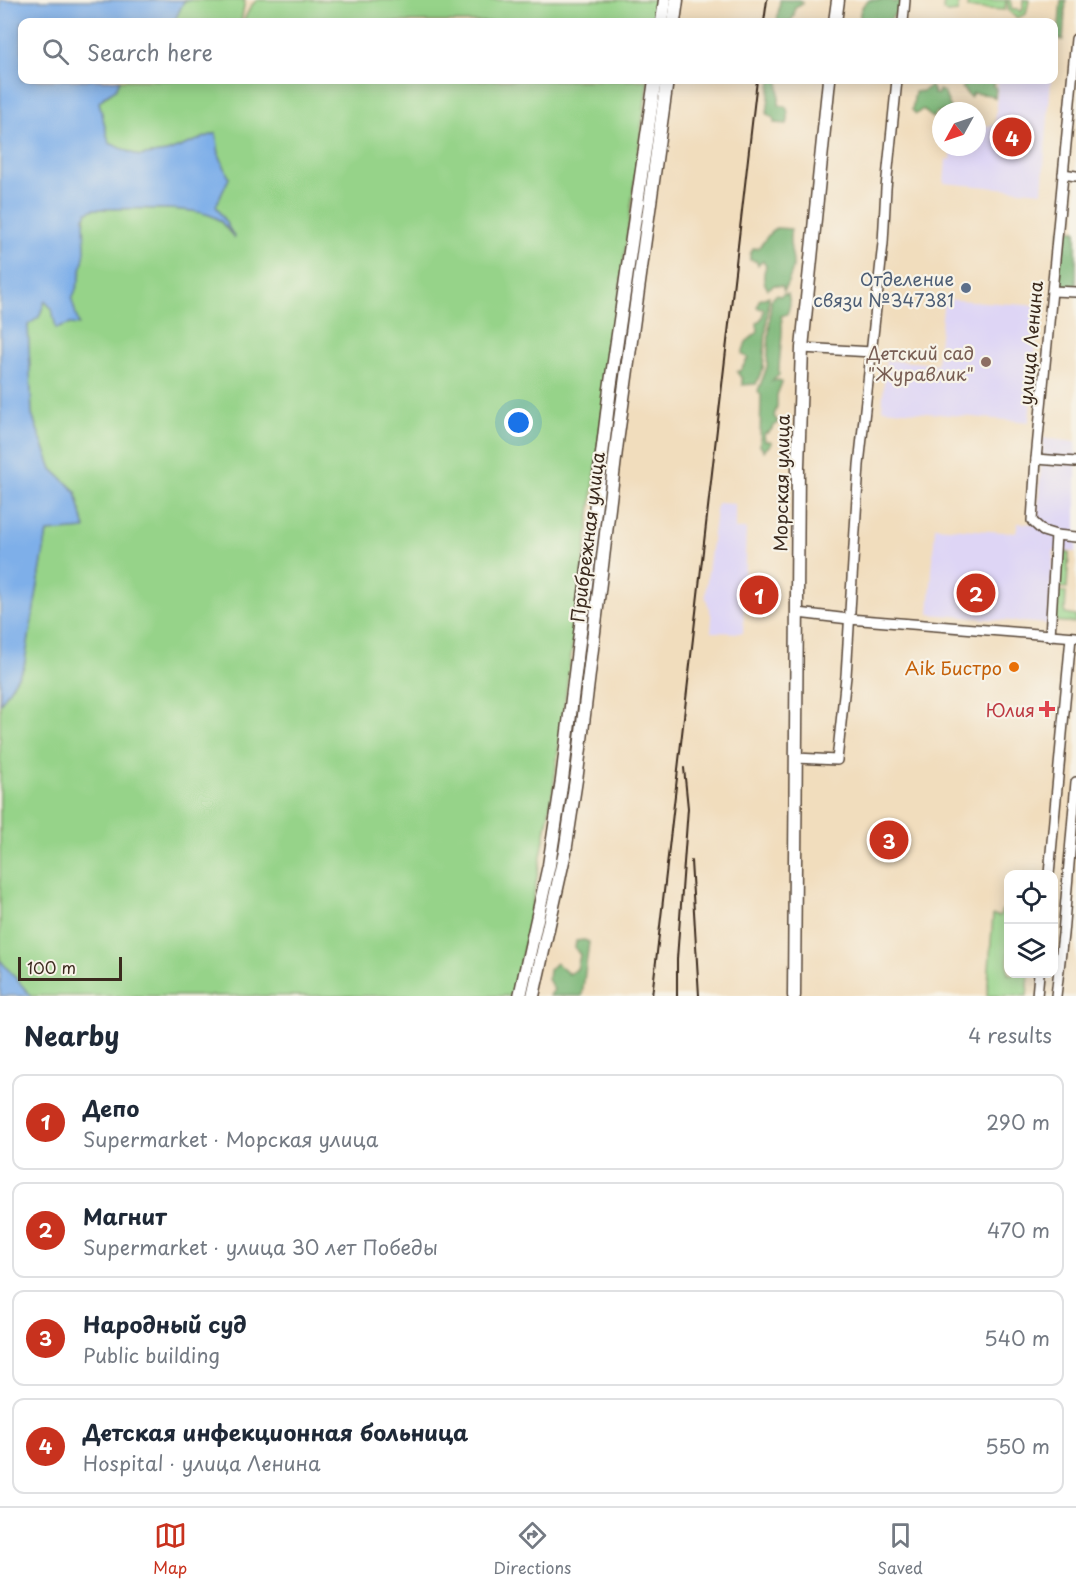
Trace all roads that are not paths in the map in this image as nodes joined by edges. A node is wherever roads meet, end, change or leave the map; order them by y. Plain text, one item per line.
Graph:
1 (665, 0) edge
2 (677, 0) edge
3 (838, 0) edge
4 (905, 0) edge
5 (663, 18) edge
6 (675, 18) edge
7 (836, 18) edge
8 (903, 18) edge
9 (1076, 39) edge
10 (653, 84) edge
11 (666, 84) edge
12 (829, 84) edge
13 (897, 84) edge
14 (1063, 174) junction
15 (1076, 176) edge
16 (1052, 291) junction
17 (1076, 292) edge
18 (802, 348) junction
19 (872, 352) junction
20 (1036, 459) junction
21 (1076, 462) edge
22 (1056, 536) junction
23 (1076, 537) edge
24 (798, 613) junction
25 (849, 619) junction
26 (1050, 636) junction
27 (1073, 637) edge
28 (796, 758) junction
29 (1076, 782) edge
30 (1049, 870) edge
31 (1039, 978) edge
32 (520, 996) edge
33 (533, 996) edge
34 (794, 996) edge
35 (1037, 996) edge
36 (1056, 996) edge

1 - 5 main road
2 - 6 main road
3 - 7 main road
4 - 8 street
9 - 14 street, улица Ленина
10 - 32 main road, Прибрежная улица
11 - 33 main road, Прибрежная улица
12 - 18 main road, Морская улица
13 - 19 street
14 - 15 street
14 - 16 street, улица Ленина
16 - 17 street
16 - 20 street, улица Ленина
18 - 19 street
18 - 24 main road, Морская улица
19 - 25 street
20 - 21 street
20 - 22 street, улица Ленина
22 - 23 street
22 - 26 street
24 - 25 street
24 - 28 main road, Морская улица
25 - 26 street
25 - 28 street
26 - 27 street
27 - 30 street
28 - 34 main road, Морская улица
29 - 36 street
31 - 35 street

